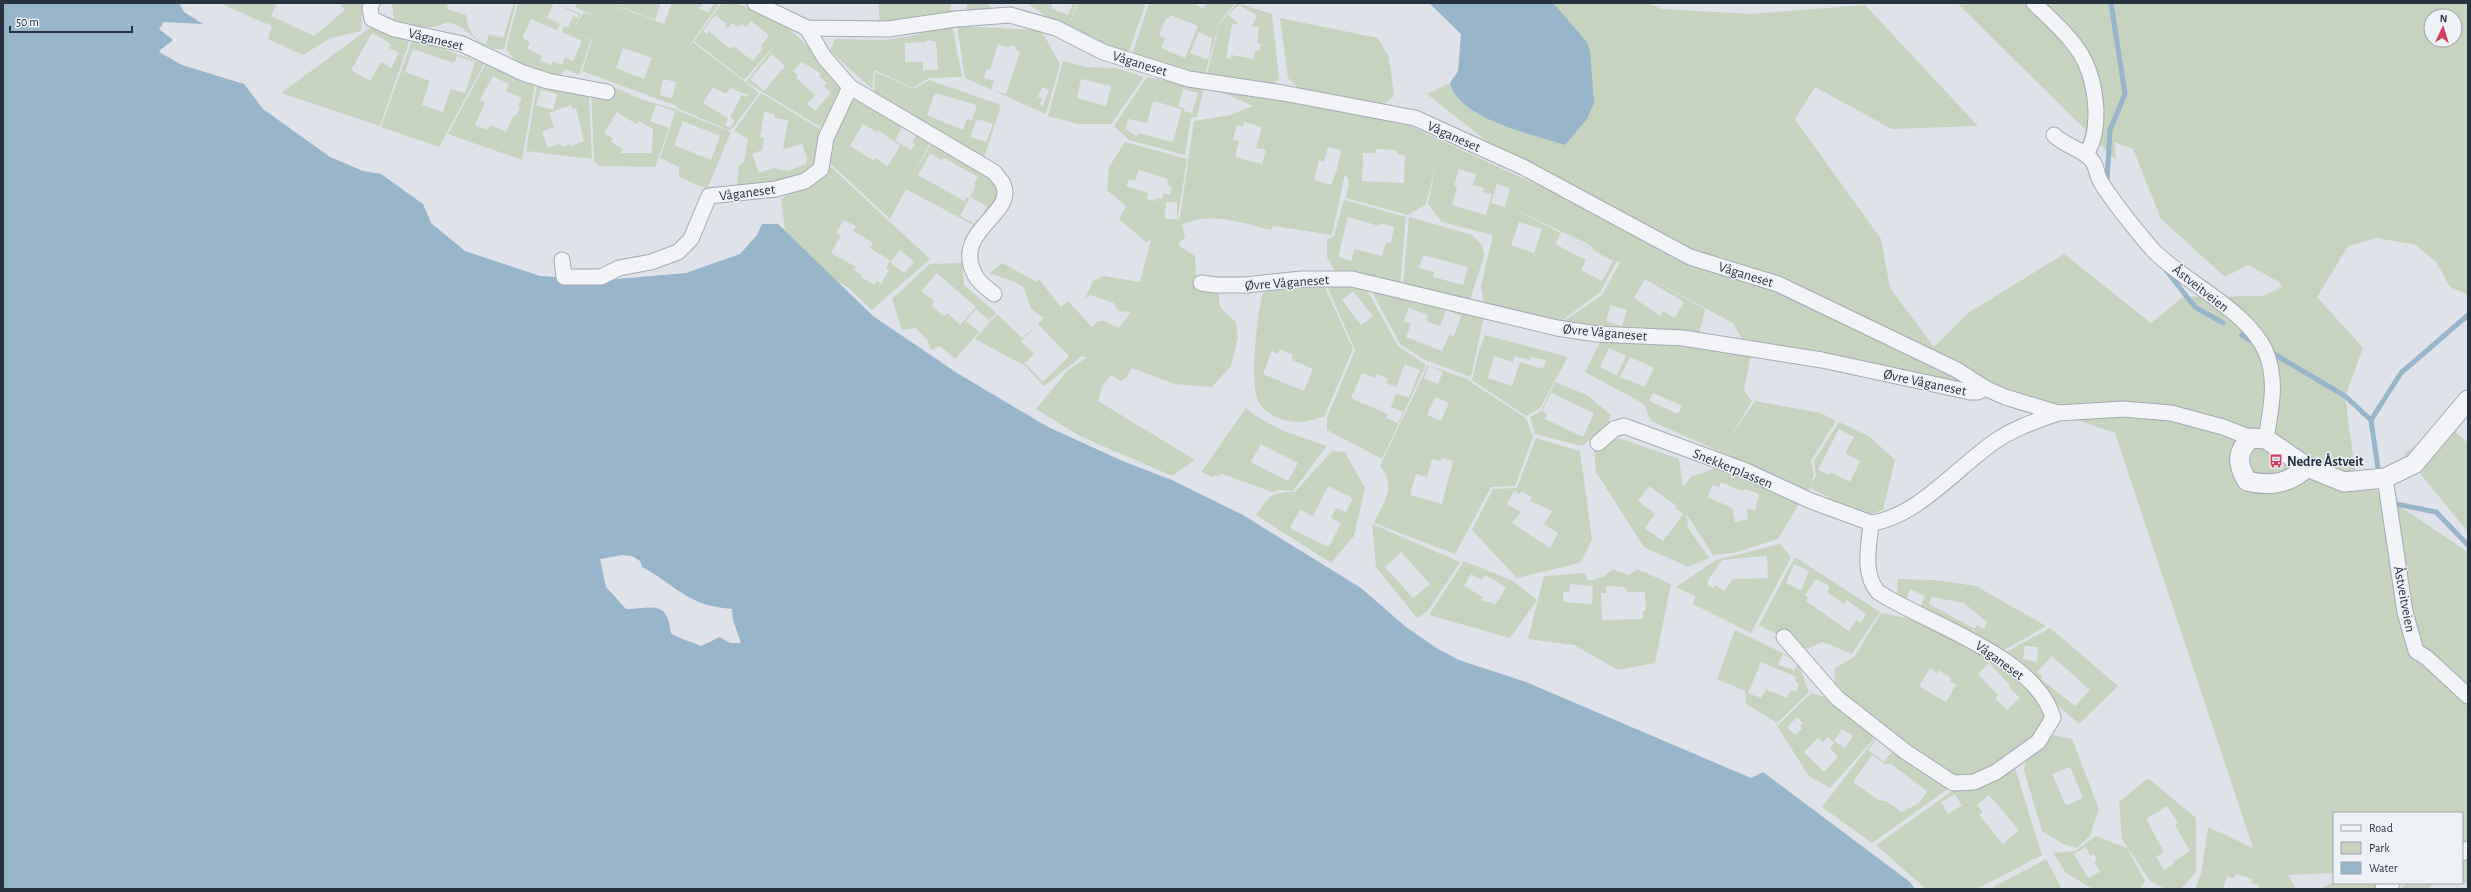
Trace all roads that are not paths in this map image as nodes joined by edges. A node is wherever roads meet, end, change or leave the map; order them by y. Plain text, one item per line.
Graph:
1 (372, 3) edge
2 (755, 3) edge
3 (2034, 3) edge
4 (807, 28) junction
5 (850, 87) junction
6 (607, 92) dead end
7 (2054, 135) dead end
8 (2086, 154) junction
9 (562, 260) dead end
10 (1201, 283) dead end
11 (994, 294) dead end
12 (1985, 388) junction
13 (2468, 400) edge
14 (2058, 414) junction
15 (2258, 438) junction
16 (1598, 443) dead end
17 (2307, 467) junction
18 (2378, 479) junction
19 (1871, 523) junction
20 (1784, 637) dead end
21 (2468, 696) edge

1 - 6 street, Våganeset
2 - 4 street, Våganeset
3 - 8 street
4 - 5 street
4 - 12 street, Våganeset
5 - 9 street, Våganeset
5 - 11 street
7 - 8 street
8 - 15 street, Åstveitveien
10 - 12 street, Øvre Våganeset
12 - 14 street, Våganeset
13 - 18 street
14 - 15 street, Våganeset
14 - 19 street, Våganeset
15 - 17 street
15 - 17 street, Åstveitveien
16 - 19 street, Snekkerplassen
17 - 18 street
18 - 21 street, Åstveitveien
19 - 20 street, Våganeset

